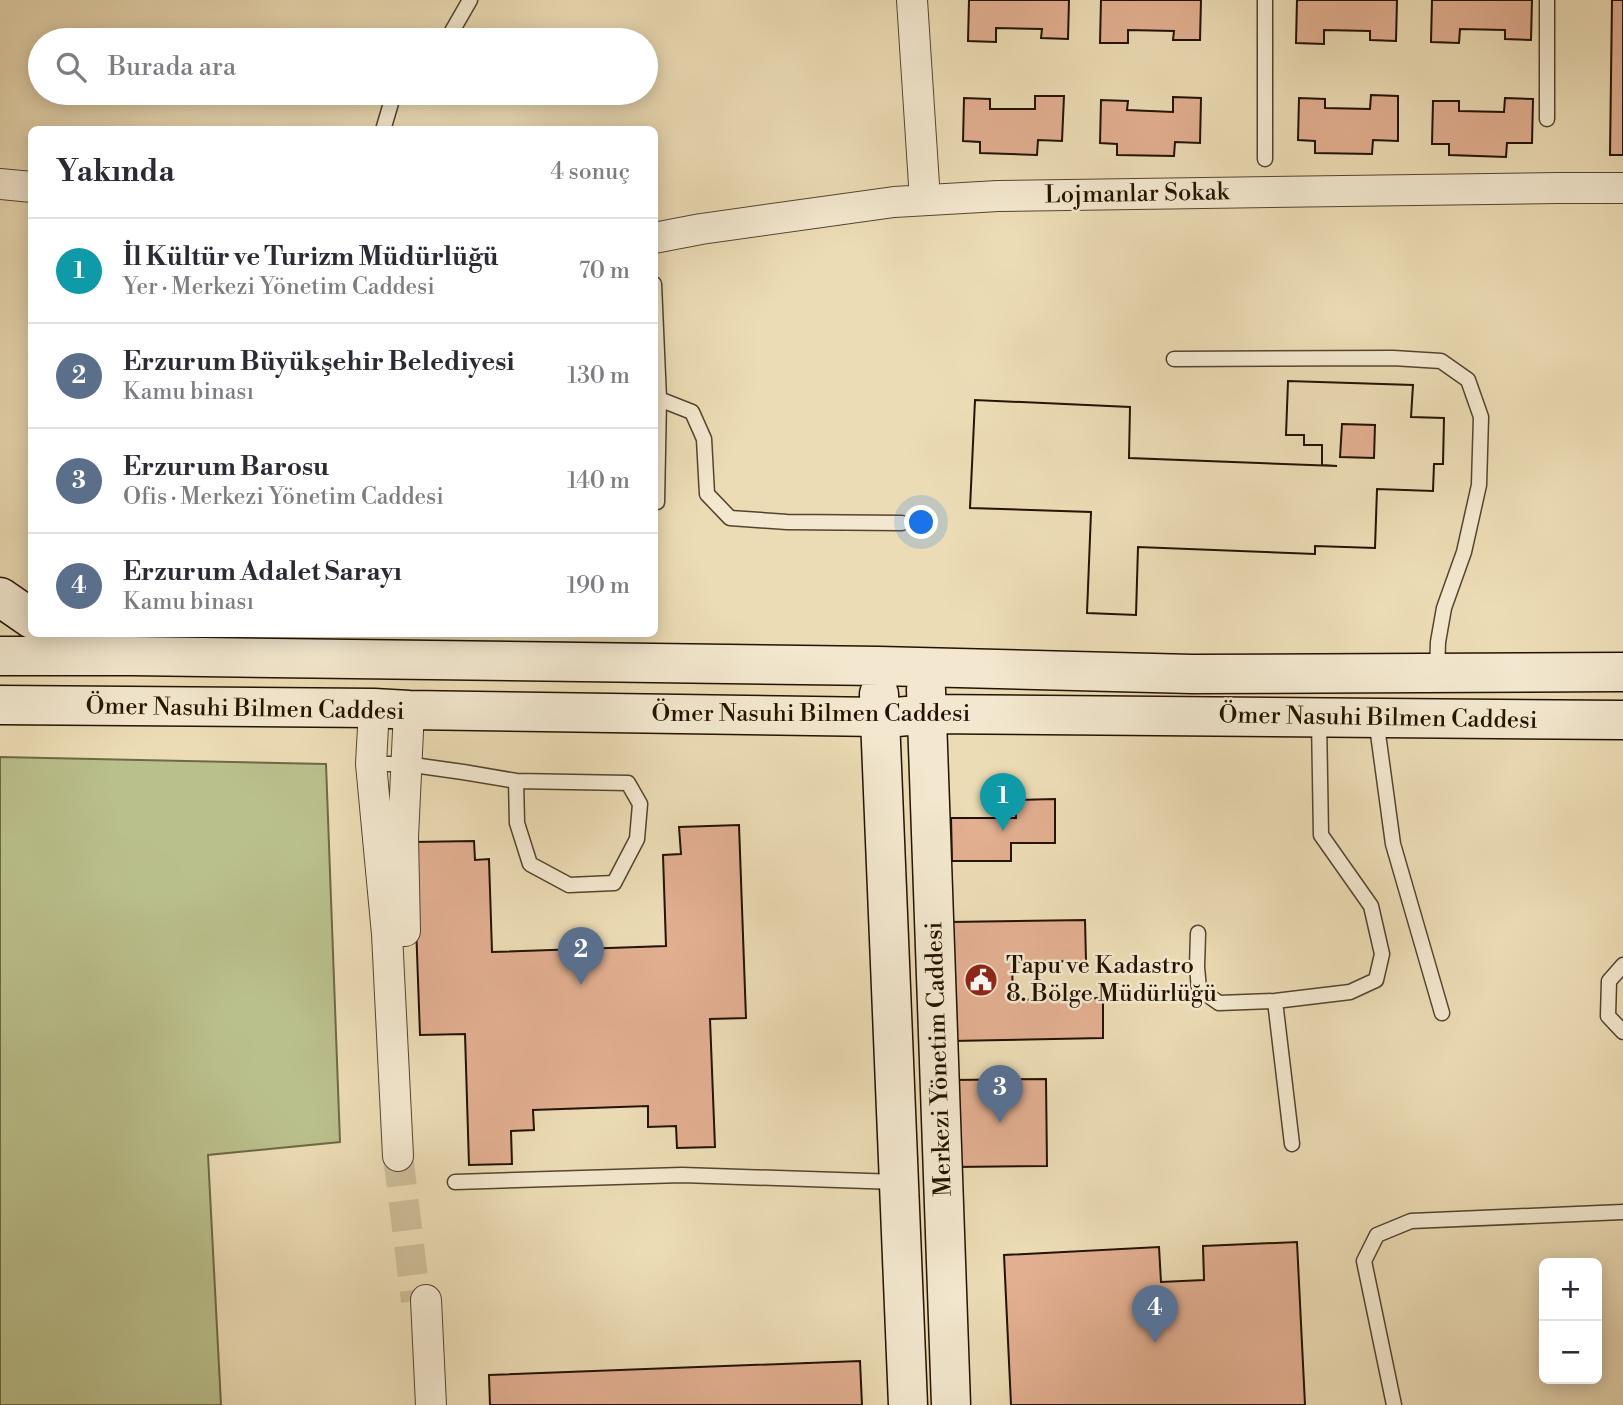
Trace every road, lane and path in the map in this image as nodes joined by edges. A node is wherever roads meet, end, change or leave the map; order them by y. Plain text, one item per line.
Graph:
1 (470, 0) edge
2 (912, 0) edge
3 (1265, 0) edge
4 (1547, 0) edge
5 (454, 28) edge
6 (390, 105) edge
7 (1547, 120) dead end
8 (384, 126) edge
9 (1265, 159) dead end
10 (0, 184) edge
11 (28, 187) edge
12 (1623, 188) edge
13 (925, 200) junction
14 (658, 238) edge
15 (1174, 359) dead end
16 (658, 376) edge
17 (659, 399) junction
18 (658, 416) edge
19 (902, 523) dead end
20 (0, 597) edge
21 (28, 616) edge
22 (77, 637) edge
23 (0, 656) edge
24 (132, 656) junction
25 (879, 666) junction
26 (926, 667) junction
27 (1623, 672) edge
28 (1437, 673) junction
29 (0, 705) edge
30 (392, 709) junction
31 (926, 713) junction
32 (879, 717) junction
33 (1319, 717) junction
34 (1376, 718) junction
35 (1623, 720) edge
36 (371, 764) junction
37 (406, 765) junction
38 (516, 781) junction
39 (1198, 933) dead end
40 (1623, 965) edge
41 (1275, 1001) junction
42 (1442, 1013) dead end
43 (1623, 1032) edge
44 (1292, 1144) dead end
45 (455, 1182) dead end
46 (898, 1182) junction
47 (1623, 1212) edge
48 (421, 1405) edge
49 (431, 1405) edge
50 (908, 1405) edge
51 (951, 1405) edge
52 (1394, 1405) edge

1 - 5 lane
2 - 13 street
3 - 9 lane
4 - 7 lane
6 - 8 lane
10 - 11 street
12 - 13 street, Lojmanlar Sokak
13 - 14 street, Lojmanlar Sokak
15 - 28 lane
16 - 17 lane
17 - 18 lane
17 - 19 lane
20 - 21 main road
22 - 24 main road
23 - 24 main road, Ömer Nasuhi Bilmen Caddesi
24 - 25 main road, Ömer Nasuhi Bilmen Caddesi
25 - 26 main road, Ömer Nasuhi Bilmen Caddesi
25 - 32 main road, Merkezi Yönetim Caddesi
26 - 28 main road, Ömer Nasuhi Bilmen Caddesi
26 - 31 main road, Merkezi Yönetim Caddesi
27 - 28 main road, Ömer Nasuhi Bilmen Caddesi
29 - 30 main road, Ömer Nasuhi Bilmen Caddesi
30 - 32 main road, Ömer Nasuhi Bilmen Caddesi
30 - 36 street
30 - 37 street
31 - 32 main road, Ömer Nasuhi Bilmen Caddesi
31 - 33 main road, Ömer Nasuhi Bilmen Caddesi
31 - 51 main road, Merkezi Yönetim Caddesi
32 - 46 main road, Merkezi Yönetim Caddesi
33 - 34 main road, Ömer Nasuhi Bilmen Caddesi
33 - 41 lane
34 - 35 main road, Ömer Nasuhi Bilmen Caddesi
34 - 42 lane
36 - 37 lane
36 - 37 street
37 - 38 lane
38 - 38 lane
39 - 41 lane
40 - 43 lane
41 - 44 lane
45 - 46 lane
46 - 50 main road, Merkezi Yönetim Caddesi
47 - 52 lane
48 - 49 street

